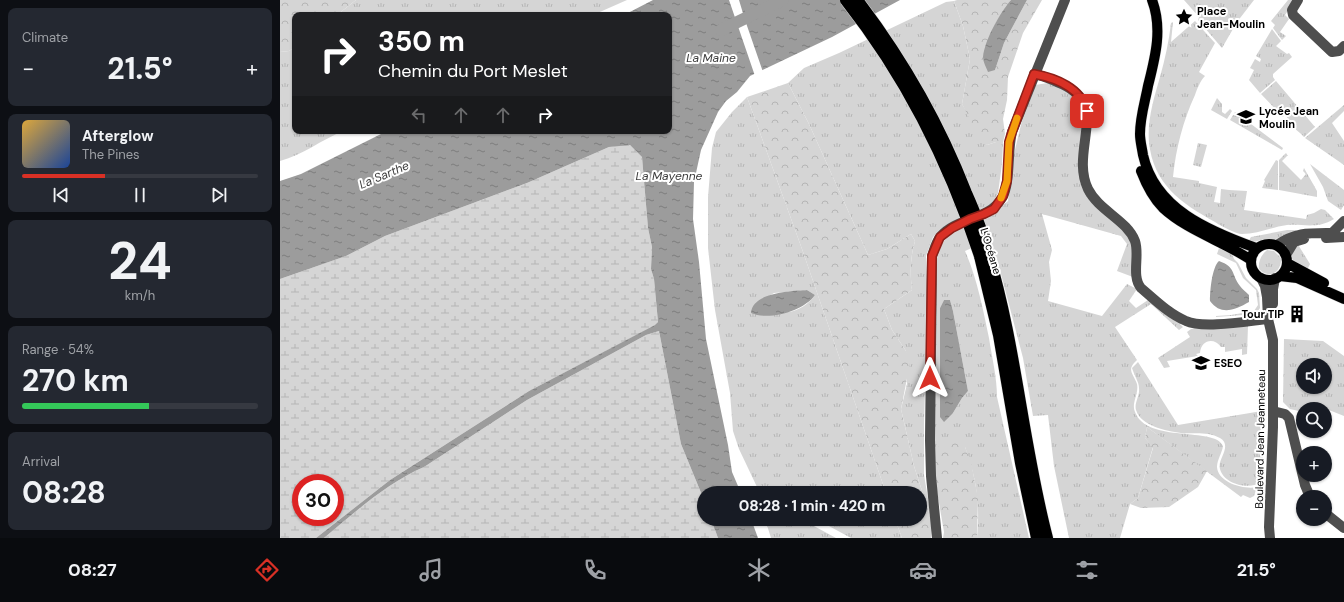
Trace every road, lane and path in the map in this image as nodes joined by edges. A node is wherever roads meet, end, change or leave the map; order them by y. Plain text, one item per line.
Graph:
1 (846, 0) edge
2 (857, 0) edge
3 (1065, 0) edge
4 (1152, 0) edge
5 (1298, 0) edge
6 (1155, 15) junction
7 (1344, 46) edge
8 (1034, 74) junction
9 (1344, 221) edge
10 (1344, 237) edge
11 (1276, 245) junction
12 (1256, 248) junction
13 (983, 253) junction
14 (1286, 259) junction
15 (1251, 260) junction
16 (1278, 277) junction
17 (1261, 278) junction
18 (1344, 292) edge
19 (1344, 299) edge
20 (1268, 319) junction
21 (1273, 340) junction
22 (1273, 411) junction
23 (1307, 490) edge
24 (1332, 519) edge
25 (1344, 528) edge
26 (937, 538) edge
27 (1037, 538) edge
28 (1047, 538) edge
29 (1270, 538) edge

1 - 13 highway, L’Océane, bridge
2 - 13 highway, L’Océane, bridge
3 - 8 street
4 - 6 main road
5 - 7 street
6 - 12 main road
6 - 15 main road
8 - 20 street
8 - 26 street
9 - 11 street
10 - 14 street
11 - 12 main road
11 - 14 main road
12 - 15 main road
13 - 27 highway, L’Océane
13 - 28 highway, L’Océane
14 - 16 main road
14 - 18 main road
15 - 17 main road
16 - 17 main road
16 - 19 main road
16 - 21 street, Boulevard Jean Jeanneteau
17 - 20 street, Boulevard Jean Jeanneteau
20 - 21 street, Boulevard Jean Jeanneteau
21 - 22 street, Boulevard Jean Jeanneteau
22 - 23 street
22 - 29 street, Boulevard Jean Jeanneteau
24 - 25 street

